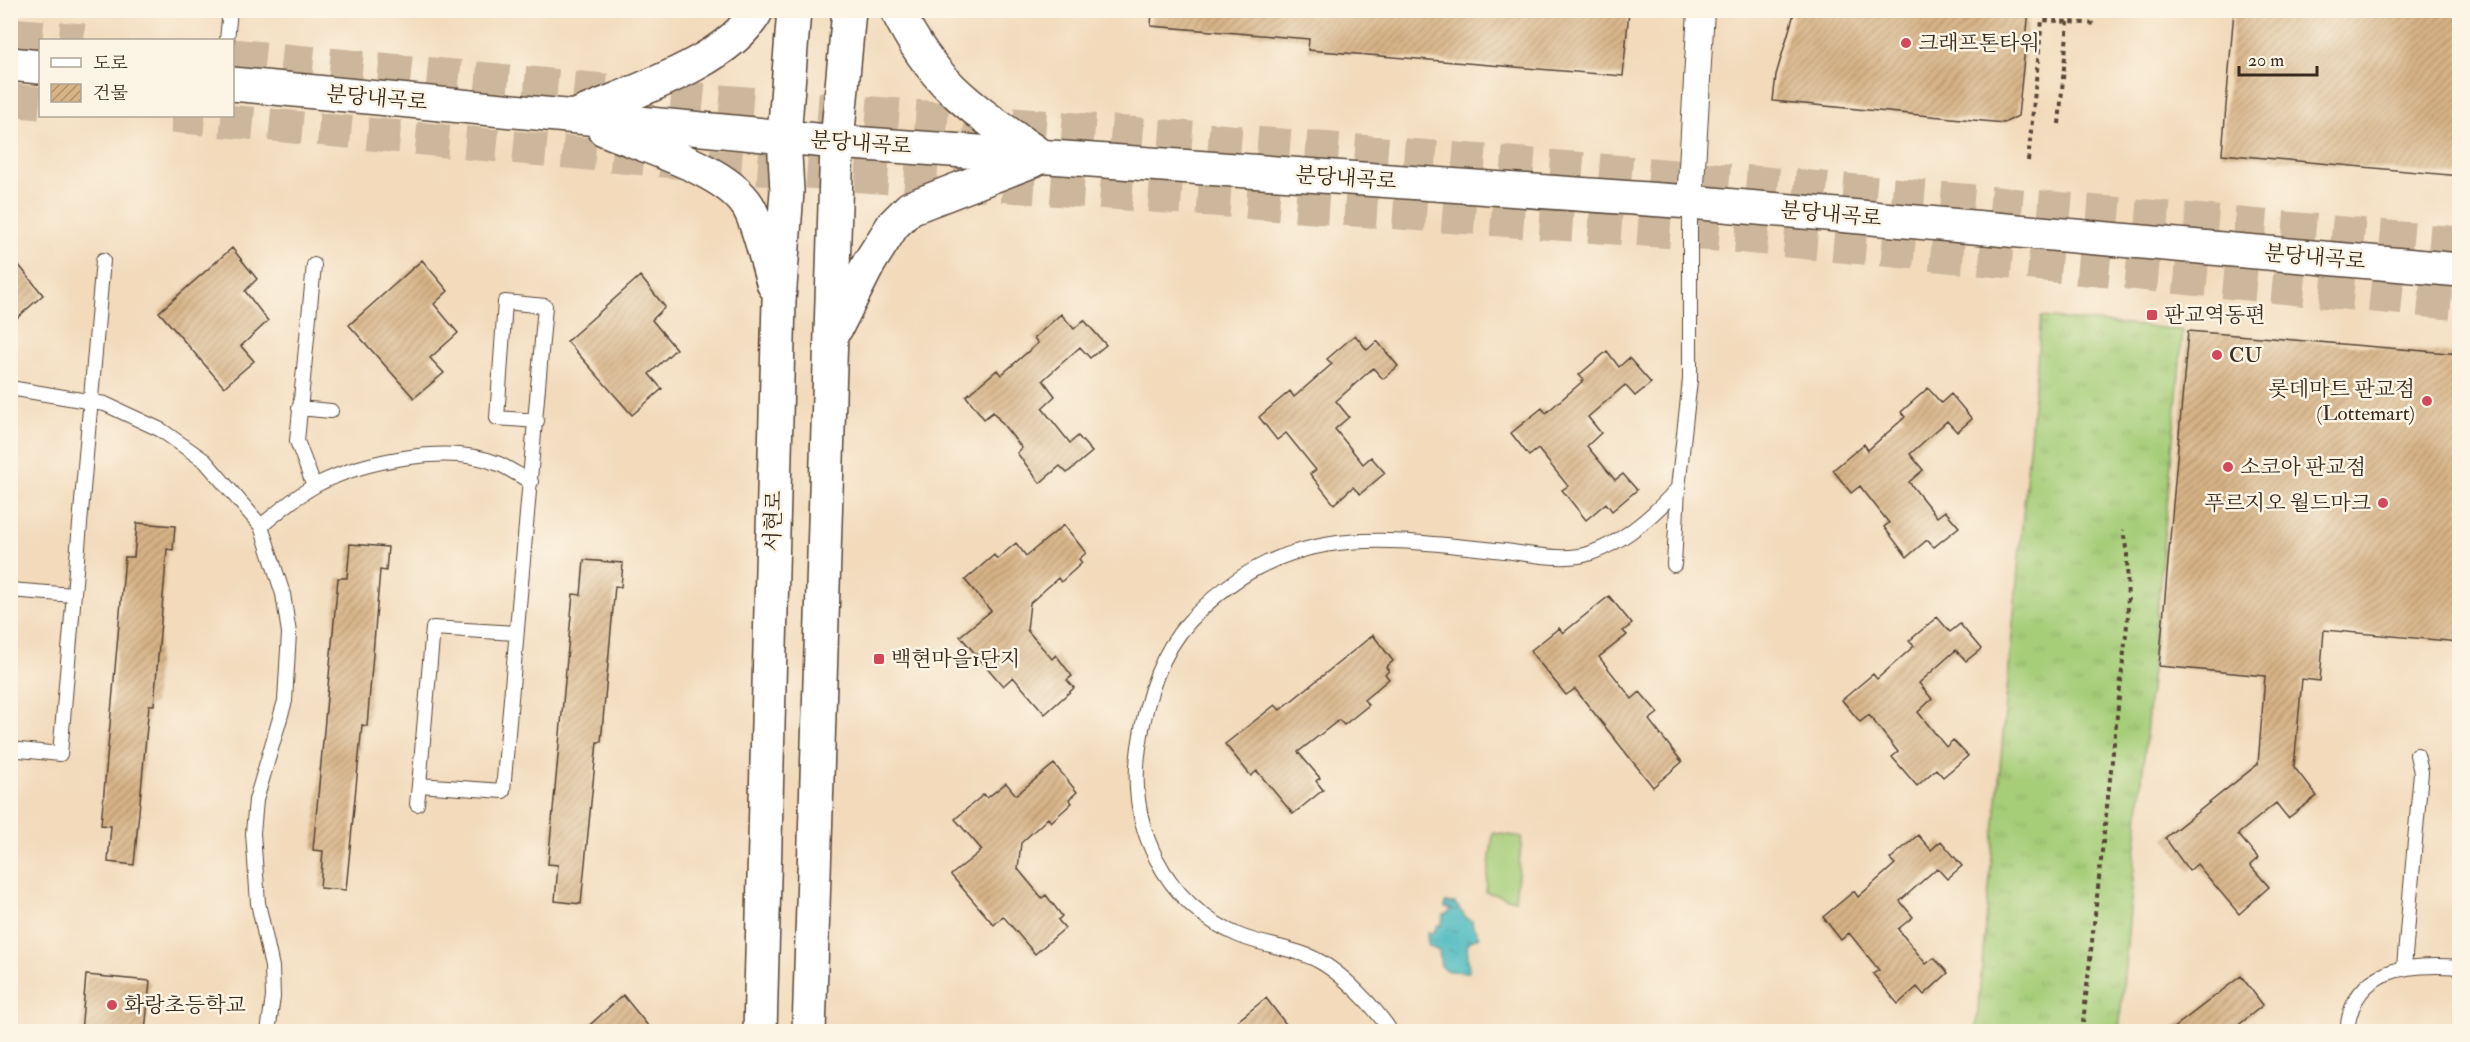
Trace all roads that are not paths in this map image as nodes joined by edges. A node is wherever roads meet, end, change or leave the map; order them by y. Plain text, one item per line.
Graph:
1 (230, 10) edge
2 (757, 10) edge
3 (794, 10) edge
4 (849, 10) edge
5 (897, 10) edge
6 (1701, 10) edge
7 (227, 39) edge
8 (10, 64) edge
9 (39, 67) edge
10 (234, 84) edge
11 (575, 117) junction
12 (784, 137) junction
13 (837, 142) junction
14 (1042, 157) junction
15 (1690, 202) junction
16 (103, 260) dead end
17 (314, 265) dead end
18 (2460, 270) edge
19 (779, 301) junction
20 (831, 338) junction
21 (10, 388) edge
22 (89, 401) junction
23 (299, 408) junction
24 (331, 411) dead end
25 (537, 421) junction
26 (531, 482) junction
27 (314, 486) junction
28 (1678, 488) junction
29 (261, 526) junction
30 (1674, 565) dead end
31 (10, 590) edge
32 (73, 595) junction
33 (516, 633) junction
34 (10, 749) edge
35 (2417, 755) dead end
36 (419, 785) junction
37 (417, 804) dead end
38 (2404, 967) junction
39 (2460, 968) edge
40 (268, 1032) edge
41 (760, 1032) edge
42 (809, 1032) edge
43 (1391, 1032) edge
44 (2347, 1032) edge

1 - 7 lane
2 - 11 main road
3 - 12 main road, 서현로
4 - 13 main road
5 - 14 main road
6 - 15 street
8 - 9 main road
10 - 11 main road, 분당내곡로
11 - 12 main road, 분당내곡로
11 - 19 main road
12 - 13 main road, 분당내곡로
12 - 19 main road, 서현로
13 - 14 main road, 분당내곡로
13 - 20 main road
14 - 15 main road, 분당내곡로
14 - 20 main road
15 - 18 main road, 분당내곡로
15 - 28 lane
16 - 22 lane
17 - 23 lane
19 - 41 main road, 서현로
20 - 42 main road
21 - 22 lane
22 - 29 lane
22 - 32 lane
23 - 24 lane
23 - 27 lane
25 - 25 lane
25 - 26 lane
26 - 27 lane
26 - 33 lane
27 - 29 lane
28 - 30 lane
28 - 43 lane
29 - 40 lane
31 - 32 lane
32 - 34 lane
33 - 36 lane
33 - 36 lane
35 - 38 lane
36 - 37 lane
38 - 39 lane
38 - 44 lane

